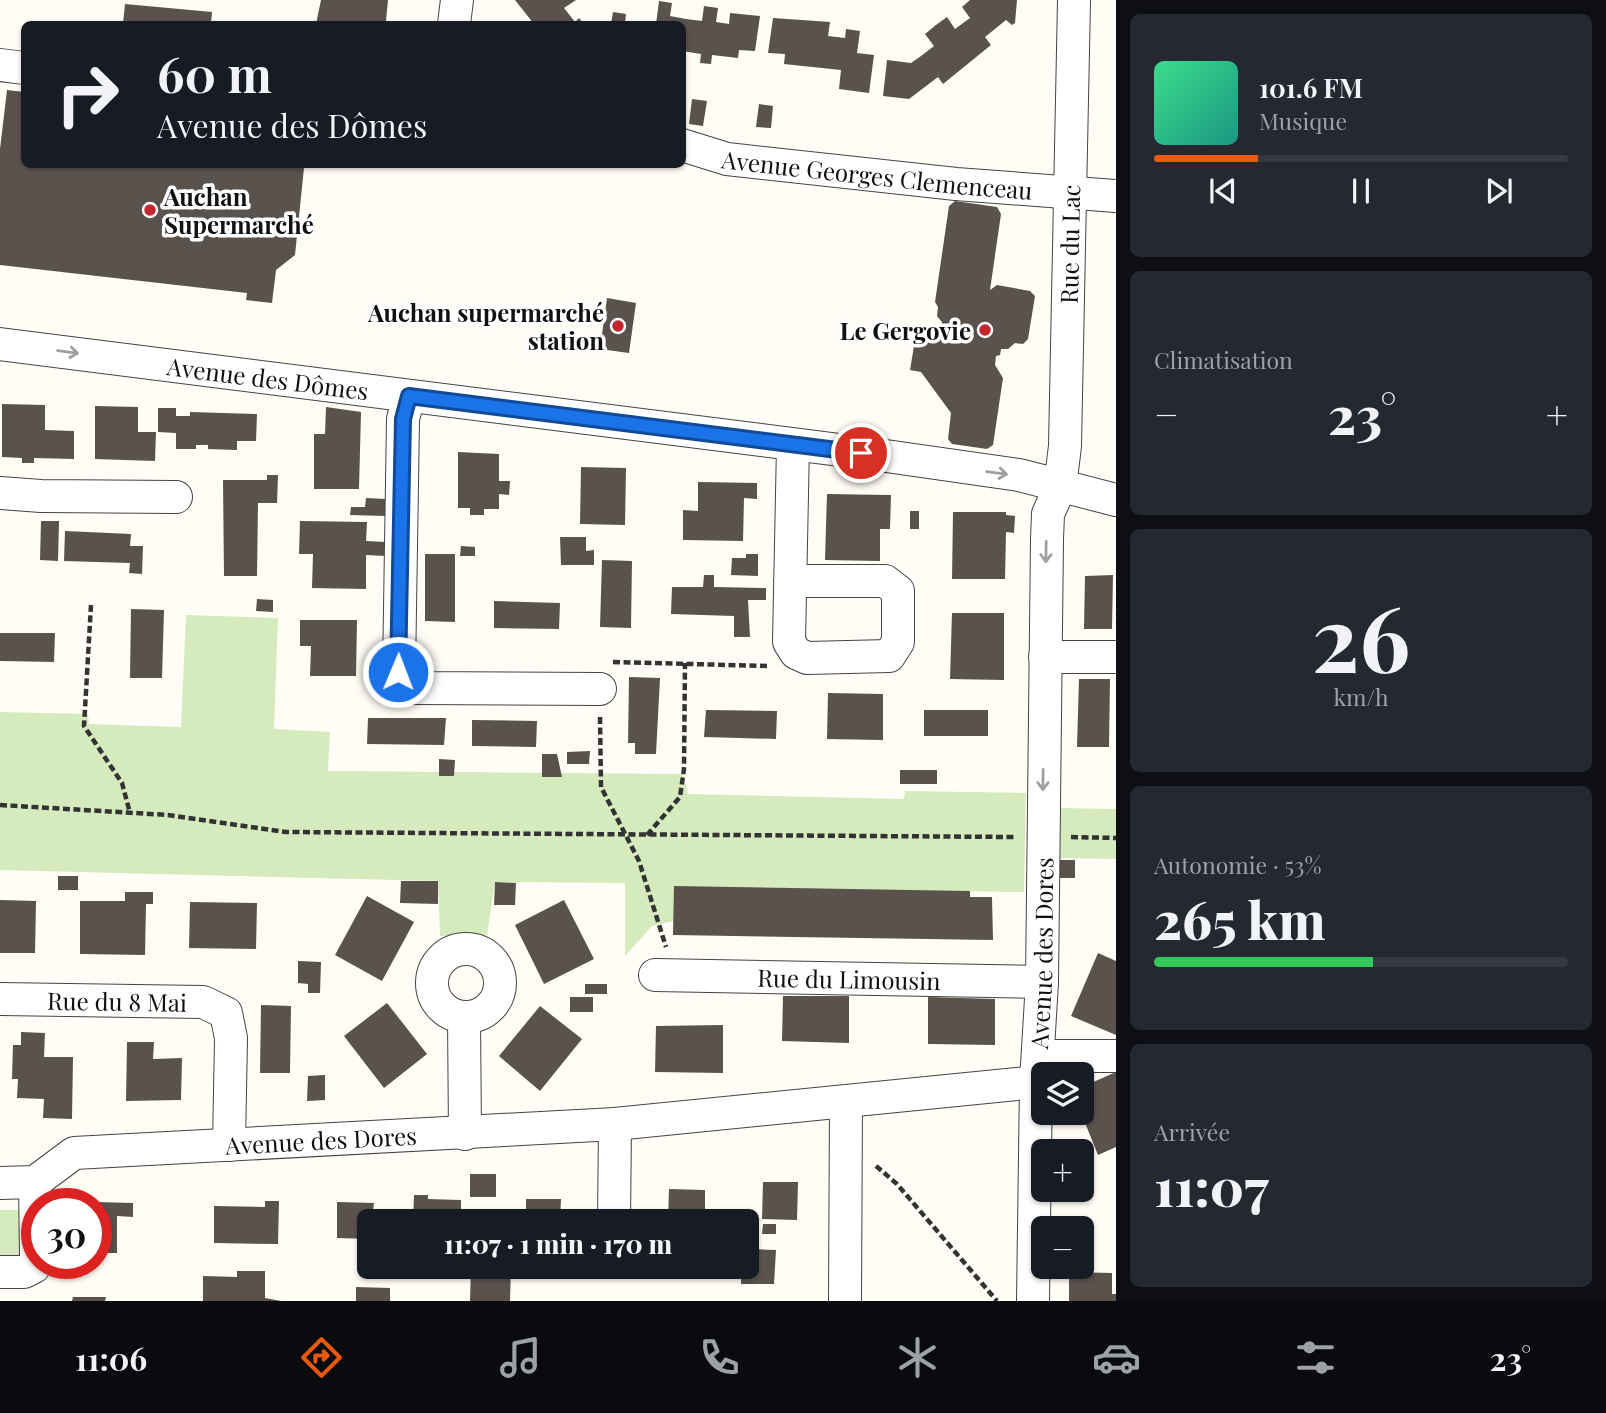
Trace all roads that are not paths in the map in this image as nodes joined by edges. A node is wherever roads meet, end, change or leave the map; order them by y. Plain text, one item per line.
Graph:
1 (457, 0) edge
2 (1074, 0) edge
3 (454, 21) edge
4 (0, 65) edge
5 (21, 68) edge
6 (686, 146) edge
7 (1070, 193) junction
8 (1116, 196) edge
9 (0, 344) edge
10 (409, 396) junction
11 (793, 445) junction
12 (1060, 487) junction
13 (0, 493) edge
14 (176, 497) dead end
15 (1116, 500) edge
16 (790, 581) junction
17 (1045, 657) junction
18 (1116, 657) edge
19 (600, 689) road end
20 (663, 975) road end
21 (1042, 982) junction
22 (0, 999) edge
23 (464, 1018) dead end
24 (1116, 1056) edge
25 (1038, 1062) edge
26 (1080, 1062) edge
27 (1031, 1070) edge
28 (846, 1102) junction
29 (615, 1124) junction
30 (1037, 1125) edge
31 (465, 1134) junction
32 (229, 1145) junction
33 (34, 1182) junction
34 (0, 1183) edge
35 (614, 1209) edge
36 (0, 1272) edge
37 (845, 1301) edge
38 (1033, 1301) edge

1 - 3 street
2 - 7 street, Rue du Lac
4 - 5 street
6 - 7 street, Avenue Georges Clemenceau
7 - 8 street, Avenue Georges Clemenceau
7 - 12 street, Rue du Lac
9 -> 10 street, Avenue des Dômes
10 - 11 street, Avenue des Dômes
10 - 19 street
11 -> 12 street, Avenue des Dômes
11 - 16 street
12 - 15 street, Avenue des Dômes
12 -> 17 street, Avenue des Dores
13 - 14 street
16 - 16 street
17 - 18 street
17 -> 21 street, Avenue des Dores
20 - 21 street, Rue du Limousin
21 - 25 street, Avenue des Dores
22 - 32 street, Rue du 8 Mai
23 - 31 street
24 - 26 street
27 - 28 street, Avenue des Dores
28 - 29 street, Avenue des Dores
28 - 37 street
29 - 31 street, Avenue des Dores
29 - 35 street
30 - 38 street
31 - 32 street, Avenue des Dores
32 - 33 street, Avenue des Dores
33 - 34 street
33 - 36 street

